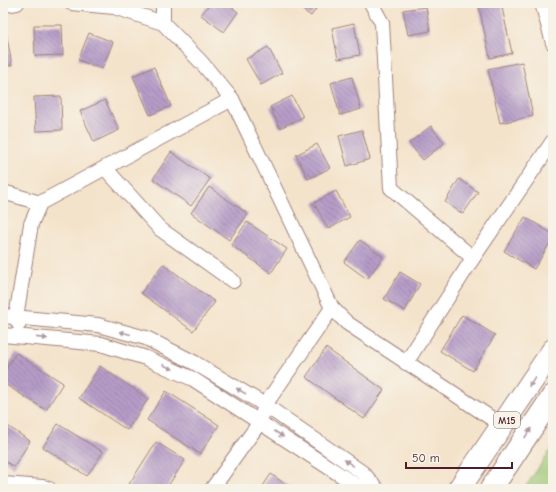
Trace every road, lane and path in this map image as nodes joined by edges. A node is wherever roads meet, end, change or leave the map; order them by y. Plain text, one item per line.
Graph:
1 (17, 3) edge
2 (71, 3) edge
3 (163, 3) edge
4 (371, 3) edge
5 (542, 3) edge
6 (3, 5) edge
7 (119, 5) edge
8 (164, 23) junction
9 (553, 43) edge
10 (232, 99) junction
11 (553, 141) edge
12 (105, 168) junction
13 (3, 192) edge
14 (40, 203) junction
15 (473, 258) junction
16 (233, 281) dead end
17 (332, 308) junction
18 (10, 316) edge
19 (3, 335) edge
20 (23, 336) junction
21 (553, 350) edge
22 (406, 363) junction
23 (553, 396) edge
24 (265, 405) junction
25 (260, 422) junction
26 (503, 426) junction
27 (3, 484) edge
28 (49, 489) edge
29 (212, 489) edge
30 (362, 489) edge
31 (377, 489) edge
32 (459, 489) edge
33 (491, 489) edge

1 - 6 street
2 - 7 street
3 - 8 street
4 - 15 street
5 - 9 street
7 - 8 street
8 - 10 street
10 - 12 street
10 - 17 street
11 - 15 street
12 - 14 street
12 - 16 street
13 - 14 street
14 - 18 street
15 - 22 street
17 - 22 street
17 - 24 street
18 - 20 street
24 -> 18 street
19 - 20 street
20 -> 25 street
21 -> 26 highway, M15
22 - 26 street
33 -> 23 highway, M15
24 - 25 street
31 -> 24 street
25 - 29 street
25 -> 30 street
26 - 32 highway, M15
27 - 28 street

